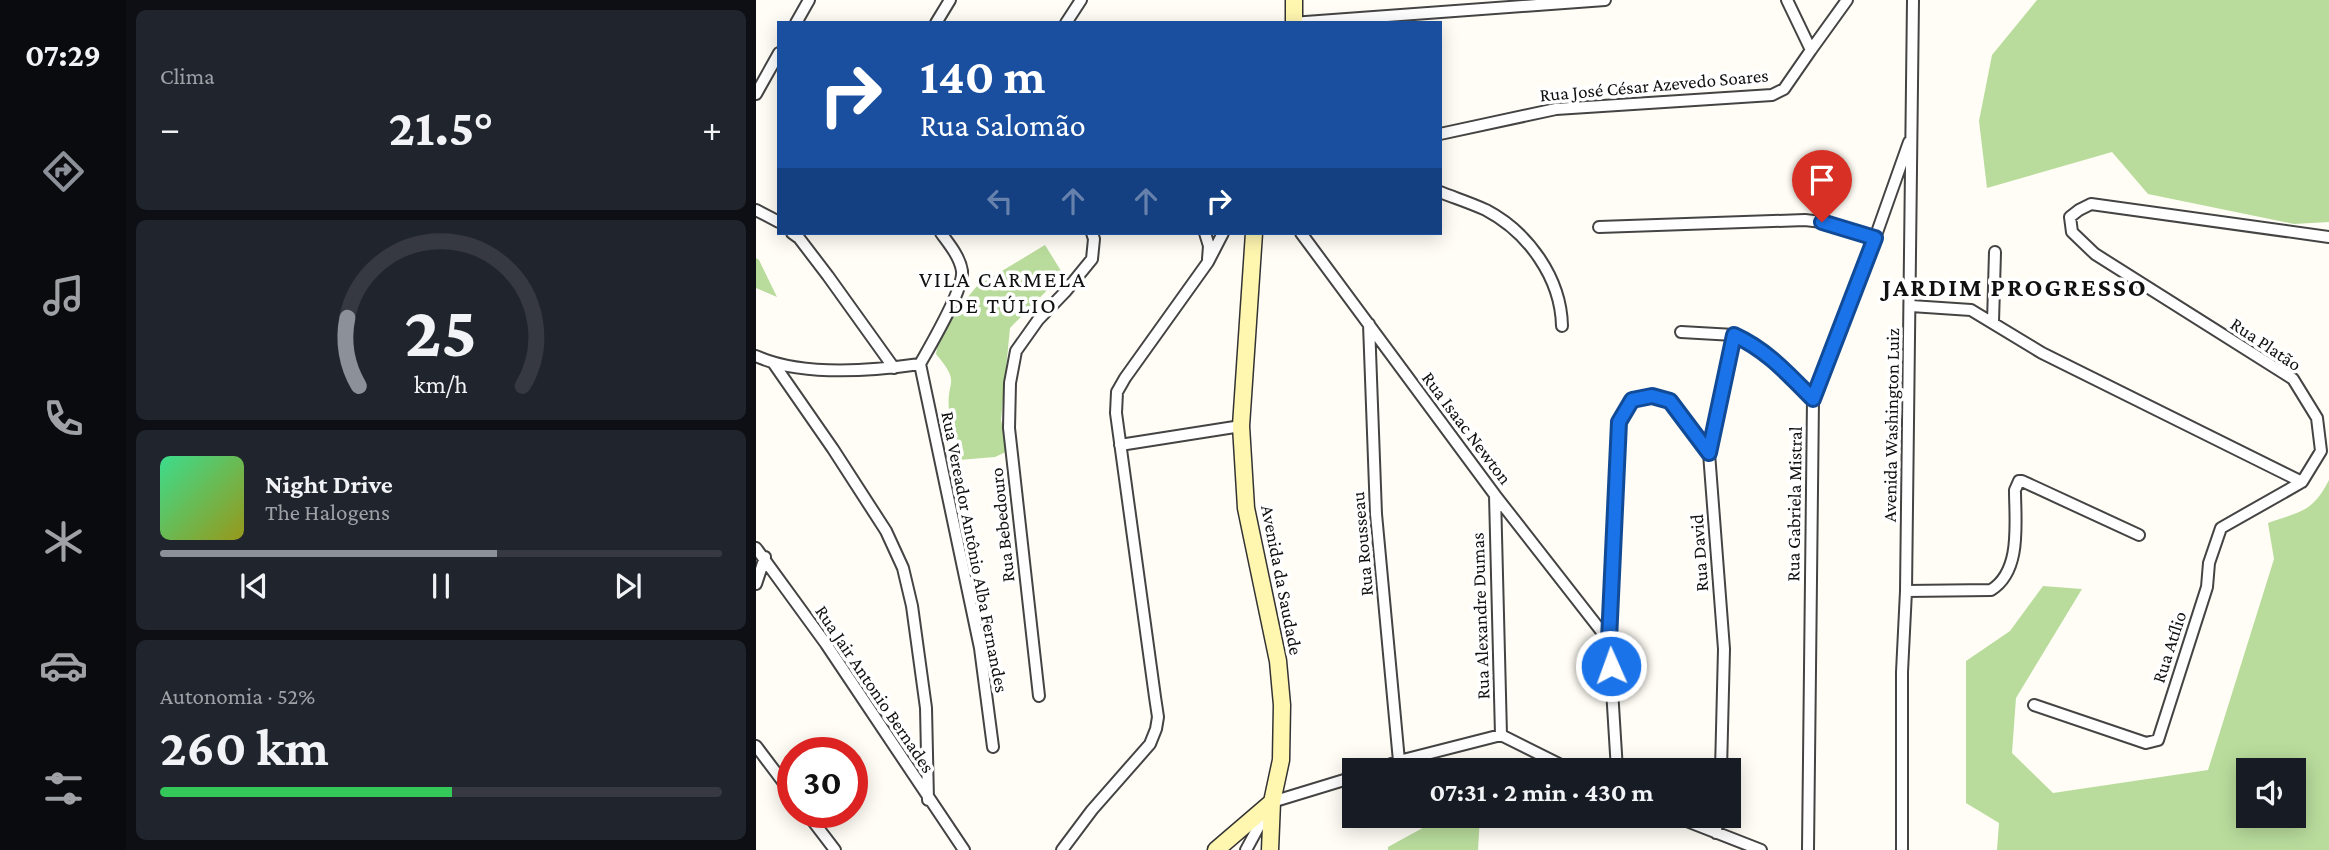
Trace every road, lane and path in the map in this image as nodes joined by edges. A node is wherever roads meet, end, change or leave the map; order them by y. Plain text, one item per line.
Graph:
1 (809, 0) edge
2 (950, 0) edge
3 (1081, 0) edge
4 (1294, 0) edge
5 (1605, 0) edge
6 (1787, 0) edge
7 (1847, 0) edge
8 (1913, 0) edge
9 (1515, 3) edge
10 (797, 21) edge
11 (937, 21) edge
12 (1067, 21) edge
13 (1293, 21) edge
14 (1315, 21) edge
15 (1811, 50) junction
16 (777, 57) edge
17 (756, 94) edge
18 (1442, 134) edge
19 (1912, 134) junction
20 (1442, 193) edge
21 (756, 210) edge
22 (777, 221) edge
23 (1599, 227) dead end
24 (794, 235) edge
25 (942, 235) edge
26 (1093, 235) edge
27 (1206, 235) edge
28 (1222, 235) edge
29 (1254, 235) edge
30 (1302, 235) edge
31 (2329, 237) edge
32 (1875, 238) junction
33 (1995, 252) dead end
34 (1208, 262) junction
35 (1911, 306) junction
36 (1993, 322) junction
37 (1369, 324) junction
38 (1562, 326) dead end
39 (1681, 332) dead end
40 (1734, 335) junction
41 (756, 356) edge
42 (774, 364) junction
43 (920, 364) junction
44 (894, 368) junction
45 (1813, 399) junction
46 (1241, 426) junction
47 (1120, 445) junction
48 (1709, 453) junction
49 (2302, 482) junction
50 (1495, 495) junction
51 (2139, 535) dead end
52 (756, 548) edge
53 (765, 557) junction
54 (756, 584) edge
55 (1906, 591) junction
56 (1609, 640) junction
57 (1039, 696) dead end
58 (2034, 705) dead end
59 (1501, 735) junction
60 (756, 746) edge
61 (993, 747) dead end
62 (1399, 758) edge
63 (1411, 758) edge
64 (1548, 758) edge
65 (1616, 758) edge
66 (1721, 758) edge
67 (777, 774) edge
68 (1342, 781) edge
69 (928, 800) junction
70 (1272, 802) junction
71 (818, 828) edge
72 (1704, 828) edge
73 (1716, 828) edge
74 (1716, 833) junction
75 (835, 850) edge
76 (964, 850) edge
77 (1062, 850) edge
78 (1216, 850) edge
79 (1246, 850) edge
80 (1270, 850) edge
81 (1761, 850) edge
82 (1808, 850) edge
83 (1902, 850) edge

1 - 10 street
2 - 11 street
3 - 12 street
4 - 13 main road
5 - 9 street
6 - 15 street
7 - 15 street, Rua José César Azevedo Soares
8 - 19 street, Avenida Washington Luiz
9 - 14 street
15 - 18 street, Rua José César Azevedo Soares
16 - 17 street
19 - 32 street, Rua Gabriela Mistral
19 - 35 street, Avenida Washington Luiz
20 - 38 street
21 - 22 street
23 - 32 street
24 - 44 street
25 - 43 street
26 - 57 street, Rua Bebedouro
27 - 34 street
28 - 34 street
29 - 46 main road, Avenida da Saudade
30 - 37 street, Rua Isaac Newton
31 - 49 street, Rua Platão
32 - 45 street, Rua Gabriela Mistral
33 - 36 street
34 - 47 street
35 - 36 street
35 - 55 street, Avenida Washington Luiz
36 - 49 street
37 - 50 street, Rua Isaac Newton
37 - 62 street, Rua Rousseau
39 - 40 street
40 - 45 street
40 - 48 street, Rua David
41 - 42 street
42 - 44 street
42 - 69 street
43 - 44 street
43 - 61 street, Rua Vereador Antônio Alba Fernandes
45 - 82 street, Rua Gabriela Mistral
46 - 47 street
46 - 70 main road, Avenida da Saudade
47 - 77 street
48 - 56 street
48 - 66 street, Rua David
49 - 58 street, Rua Atílio
50 - 56 street, Rua Isaac Newton
50 - 59 street, Rua Alexandre Dumas
51 - 55 street
52 - 53 street, Rua Jair Antonio Bernades
53 - 54 street
53 - 69 street, Rua Jair Antonio Bernades
55 - 83 street, Avenida Washington Luiz
56 - 65 street
59 - 63 street
59 - 64 street
60 - 67 street
68 - 70 street
69 - 76 street, Rua Jair Antonio Bernades
70 - 78 main road
70 - 79 street
70 - 80 main road, Avenida da Saudade
71 - 75 street
72 - 74 street
73 - 74 street
74 - 81 street

